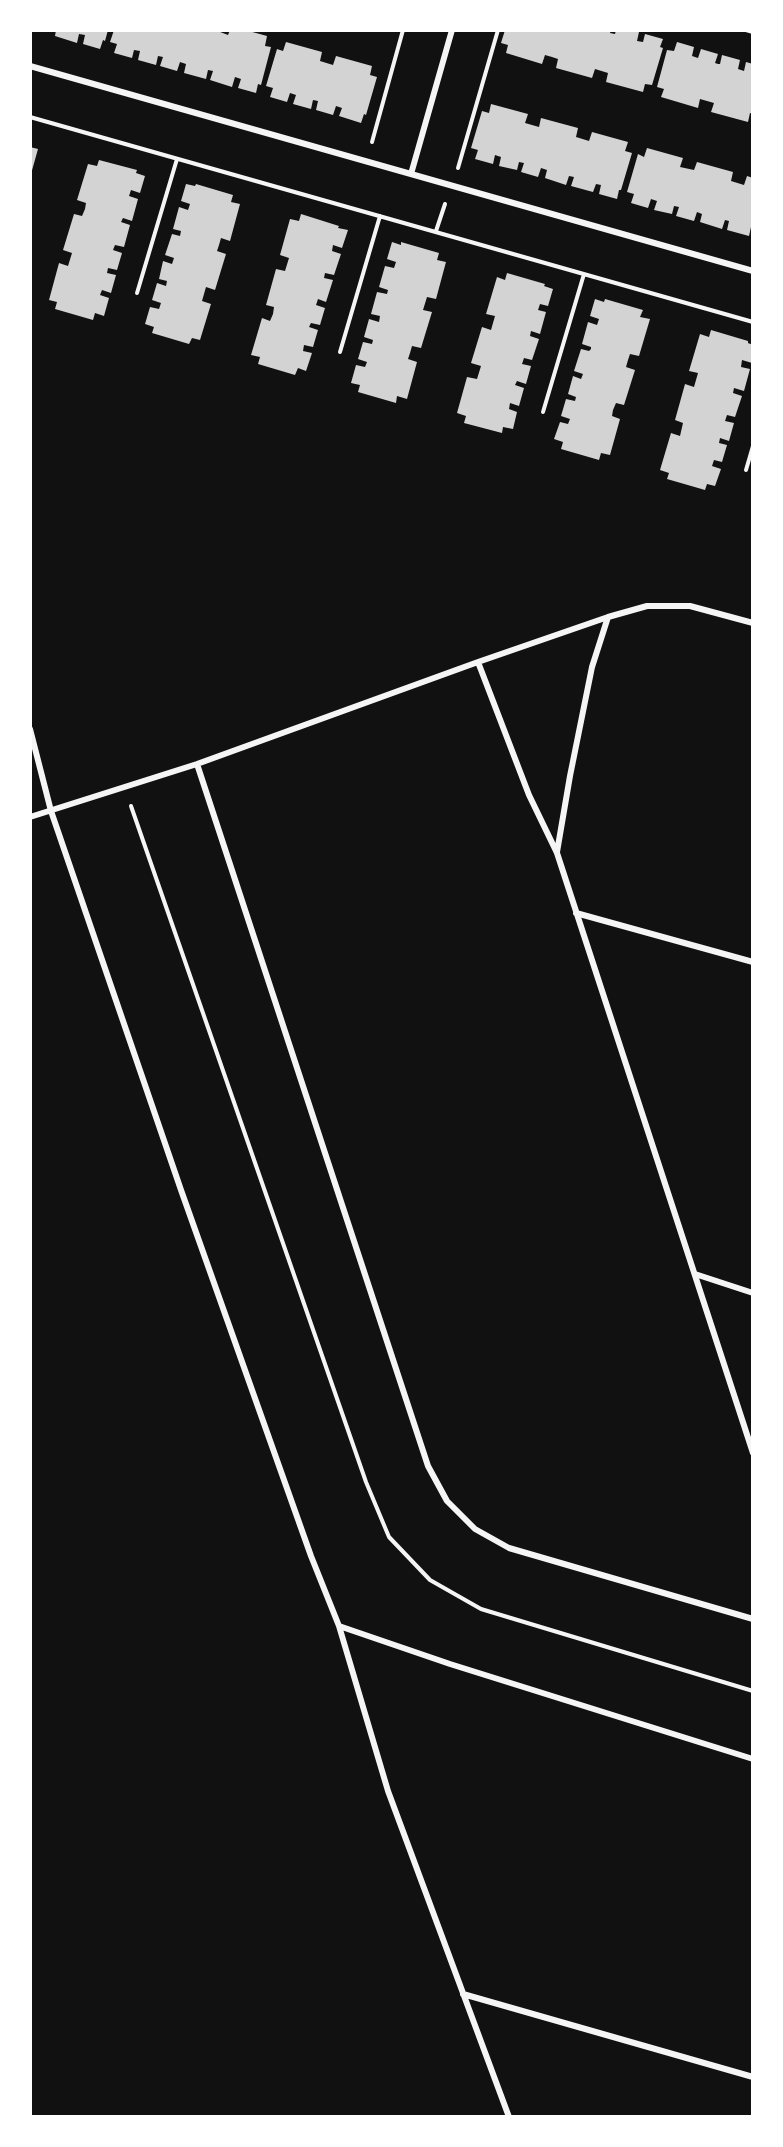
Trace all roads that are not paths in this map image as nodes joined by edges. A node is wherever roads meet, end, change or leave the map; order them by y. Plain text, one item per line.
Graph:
1 (452, 30) edge
2 (30, 66) edge
3 (411, 174) junction
4 (753, 271) edge
5 (608, 617) junction
6 (753, 622) edge
7 (478, 662) junction
8 (30, 729) edge
9 (197, 764) junction
10 (51, 811) junction
11 (30, 817) edge
12 (557, 853) junction
13 (576, 913) junction
14 (753, 962) edge
15 (695, 1274) junction
16 (753, 1293) edge
17 (753, 1453) edge
18 (753, 1618) edge
19 (339, 1626) junction
20 (753, 1759) edge
21 (463, 1994) junction
22 (753, 2077) edge
23 (509, 2117) edge

1 - 3 street
2 - 3 street
3 - 4 street
5 - 6 street
5 - 7 street
5 - 12 street
7 - 9 street
7 - 12 street
8 - 10 street
9 - 10 street
9 - 18 street
10 - 11 street
10 - 19 street
12 - 13 street
13 - 14 street
13 - 15 street
15 - 16 street
15 - 17 street
19 - 20 street
19 - 21 street
21 - 22 street
21 - 23 street

